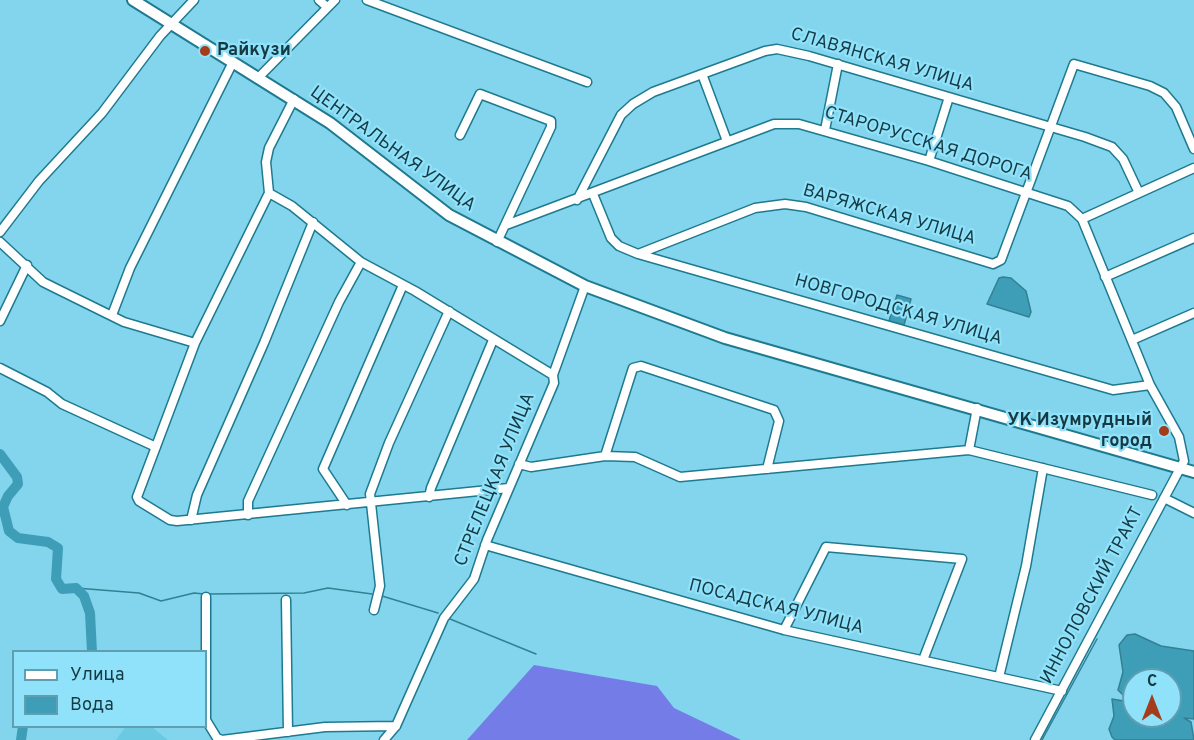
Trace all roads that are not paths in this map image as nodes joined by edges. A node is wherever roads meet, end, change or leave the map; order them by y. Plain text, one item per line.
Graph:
1 (133, 0) edge
2 (194, 0) edge
3 (319, 0) edge
4 (335, 0) edge
5 (367, 0) edge
6 (327, 8) junction
7 (171, 24) junction
8 (233, 62) junction
9 (838, 64) junction
10 (702, 74) junction
11 (258, 78) junction
12 (587, 82) dead end
13 (949, 97) junction
14 (294, 99) junction
15 (1050, 127) junction
16 (825, 130) junction
17 (460, 135) dead end
18 (727, 141) junction
19 (1194, 148) edge
20 (929, 161) junction
21 (1194, 168) edge
22 (1026, 192) junction
23 (269, 193) junction
24 (593, 194) junction
25 (1139, 194) junction
26 (577, 200) junction
27 (1082, 219) junction
28 (313, 222) junction
29 (506, 225) junction
30 (0, 232) edge
31 (1194, 238) edge
32 (0, 242) edge
33 (497, 242) junction
34 (638, 254) junction
35 (361, 262) junction
36 (28, 266) junction
37 (1105, 277) junction
38 (403, 285) junction
39 (585, 286) junction
40 (449, 311) junction
41 (1194, 313) edge
42 (112, 315) junction
43 (0, 321) edge
44 (493, 340) junction
45 (1132, 340) junction
46 (195, 343) junction
47 (0, 368) edge
48 (554, 375) junction
49 (1150, 386) junction
50 (977, 408) junction
51 (156, 447) junction
52 (969, 450) junction
53 (605, 456) junction
54 (519, 464) junction
55 (1043, 468) junction
56 (1182, 468) junction
57 (767, 469) junction
58 (1194, 472) edge
59 (508, 488) junction
60 (1152, 495) dead end
61 (429, 497) junction
62 (1164, 498) junction
63 (373, 503) junction
64 (347, 505) junction
65 (1194, 513) edge
66 (249, 515) junction
67 (191, 520) junction
68 (485, 545) junction
69 (206, 597) dead end
70 (286, 600) dead end
71 (374, 610) dead end
72 (784, 630) junction
73 (206, 650) edge
74 (922, 660) junction
75 (999, 677) junction
76 (1062, 691) junction
77 (207, 722) edge
78 (396, 726) junction
79 (288, 732) junction
80 (384, 740) edge
81 (1035, 740) edge

1 - 7 main road, ЦЕНТРАЛЬНАЯ УЛИЦА
2 - 7 street
3 - 6 street
4 - 6 street
5 - 12 street
6 - 11 street
7 - 8 main road, ЦЕНТРАЛЬНАЯ УЛИЦА
7 - 30 street
8 - 11 main road, ЦЕНТРАЛЬНАЯ УЛИЦА
8 - 42 street
9 - 10 street, СЛАВЯНСКАЯ УЛИЦА
9 - 13 street, СЛАВЯНСКАЯ УЛИЦА
9 - 16 street
10 - 18 street
10 - 26 street, СЛАВЯНСКАЯ УЛИЦА
11 - 14 main road, ЦЕНТРАЛЬНАЯ УЛИЦА
13 - 15 street, СЛАВЯНСКАЯ УЛИЦА
13 - 20 street
14 - 23 street
14 - 33 main road, ЦЕНТРАЛЬНАЯ УЛИЦА
15 - 19 street, ВАРЯЖСКАЯ УЛИЦА
15 - 22 street, ВАРЯЖСКАЯ УЛИЦА
15 - 25 street, СЛАВЯНСКАЯ УЛИЦА
16 - 18 street, СТАРОРУССКАЯ ДОРОГА
16 - 20 street, СТАРОРУССКАЯ ДОРОГА
17 - 29 street
18 - 24 street, СТАРОРУССКАЯ ДОРОГА
20 - 22 street, СТАРОРУССКАЯ ДОРОГА
21 - 25 street
22 - 27 street, СТАРОРУССКАЯ ДОРОГА
22 - 34 street, ВАРЯЖСКАЯ УЛИЦА
23 - 28 street
23 - 46 street
24 - 26 street, СТАРОРУССКАЯ ДОРОГА
24 - 34 street
25 - 27 street
26 - 29 street, СТАРОРУССКАЯ ДОРОГА
27 - 37 street
28 - 35 street
28 - 67 street
29 - 33 street
31 - 37 street
32 - 36 street
33 - 39 main road, ЦЕНТРАЛЬНАЯ УЛИЦА
34 - 49 street, НОВГОРОДСКАЯ УЛИЦА
35 - 38 street
35 - 66 street
36 - 42 street
36 - 43 street
37 - 45 street
38 - 40 street
38 - 64 street
39 - 48 street, СТРЕЛЕЦКАЯ УЛИЦА
39 - 50 main road, ЦЕНТРАЛЬНАЯ УЛИЦА
40 - 44 street
40 - 63 street
41 - 45 street
42 - 46 street
44 - 48 street
44 - 61 street
45 - 49 street
46 - 51 street
47 - 51 street
48 - 54 street, СТРЕЛЕЦКАЯ УЛИЦА
49 - 56 street
50 - 52 street
50 - 56 main road, ЦЕНТРАЛЬНАЯ УЛИЦА
51 - 67 street
52 - 55 street
52 - 57 street
53 - 54 street
53 - 57 street
53 - 57 street
54 - 59 street, СТРЕЛЕЦКАЯ УЛИЦА
55 - 60 street
55 - 75 street
56 - 58 main road, ЦЕНТРАЛЬНАЯ УЛИЦА
56 - 62 street, ИННОЛОВСКИЙ ТРАКТ
59 - 61 street
59 - 68 street, СТРЕЛЕЦКАЯ УЛИЦА
61 - 63 street
62 - 65 street
62 - 76 street, ИННОЛОВСКИЙ ТРАКТ
63 - 64 street
63 - 71 street
64 - 66 street
66 - 67 street
68 - 72 street, ПОСАДСКАЯ УЛИЦА
68 - 78 street, СТРЕЛЕЦКАЯ УЛИЦА
69 - 73 street
70 - 79 street
72 - 74 street, ПОСАДСКАЯ УЛИЦА
72 - 74 street
74 - 75 street, ПОСАДСКАЯ УЛИЦА
75 - 76 street, ПОСАДСКАЯ УЛИЦА
76 - 81 street, ИННОЛОВСКИЙ ТРАКТ
77 - 79 street
78 - 79 street
78 - 80 street, СТРЕЛЕЦКАЯ УЛИЦА

